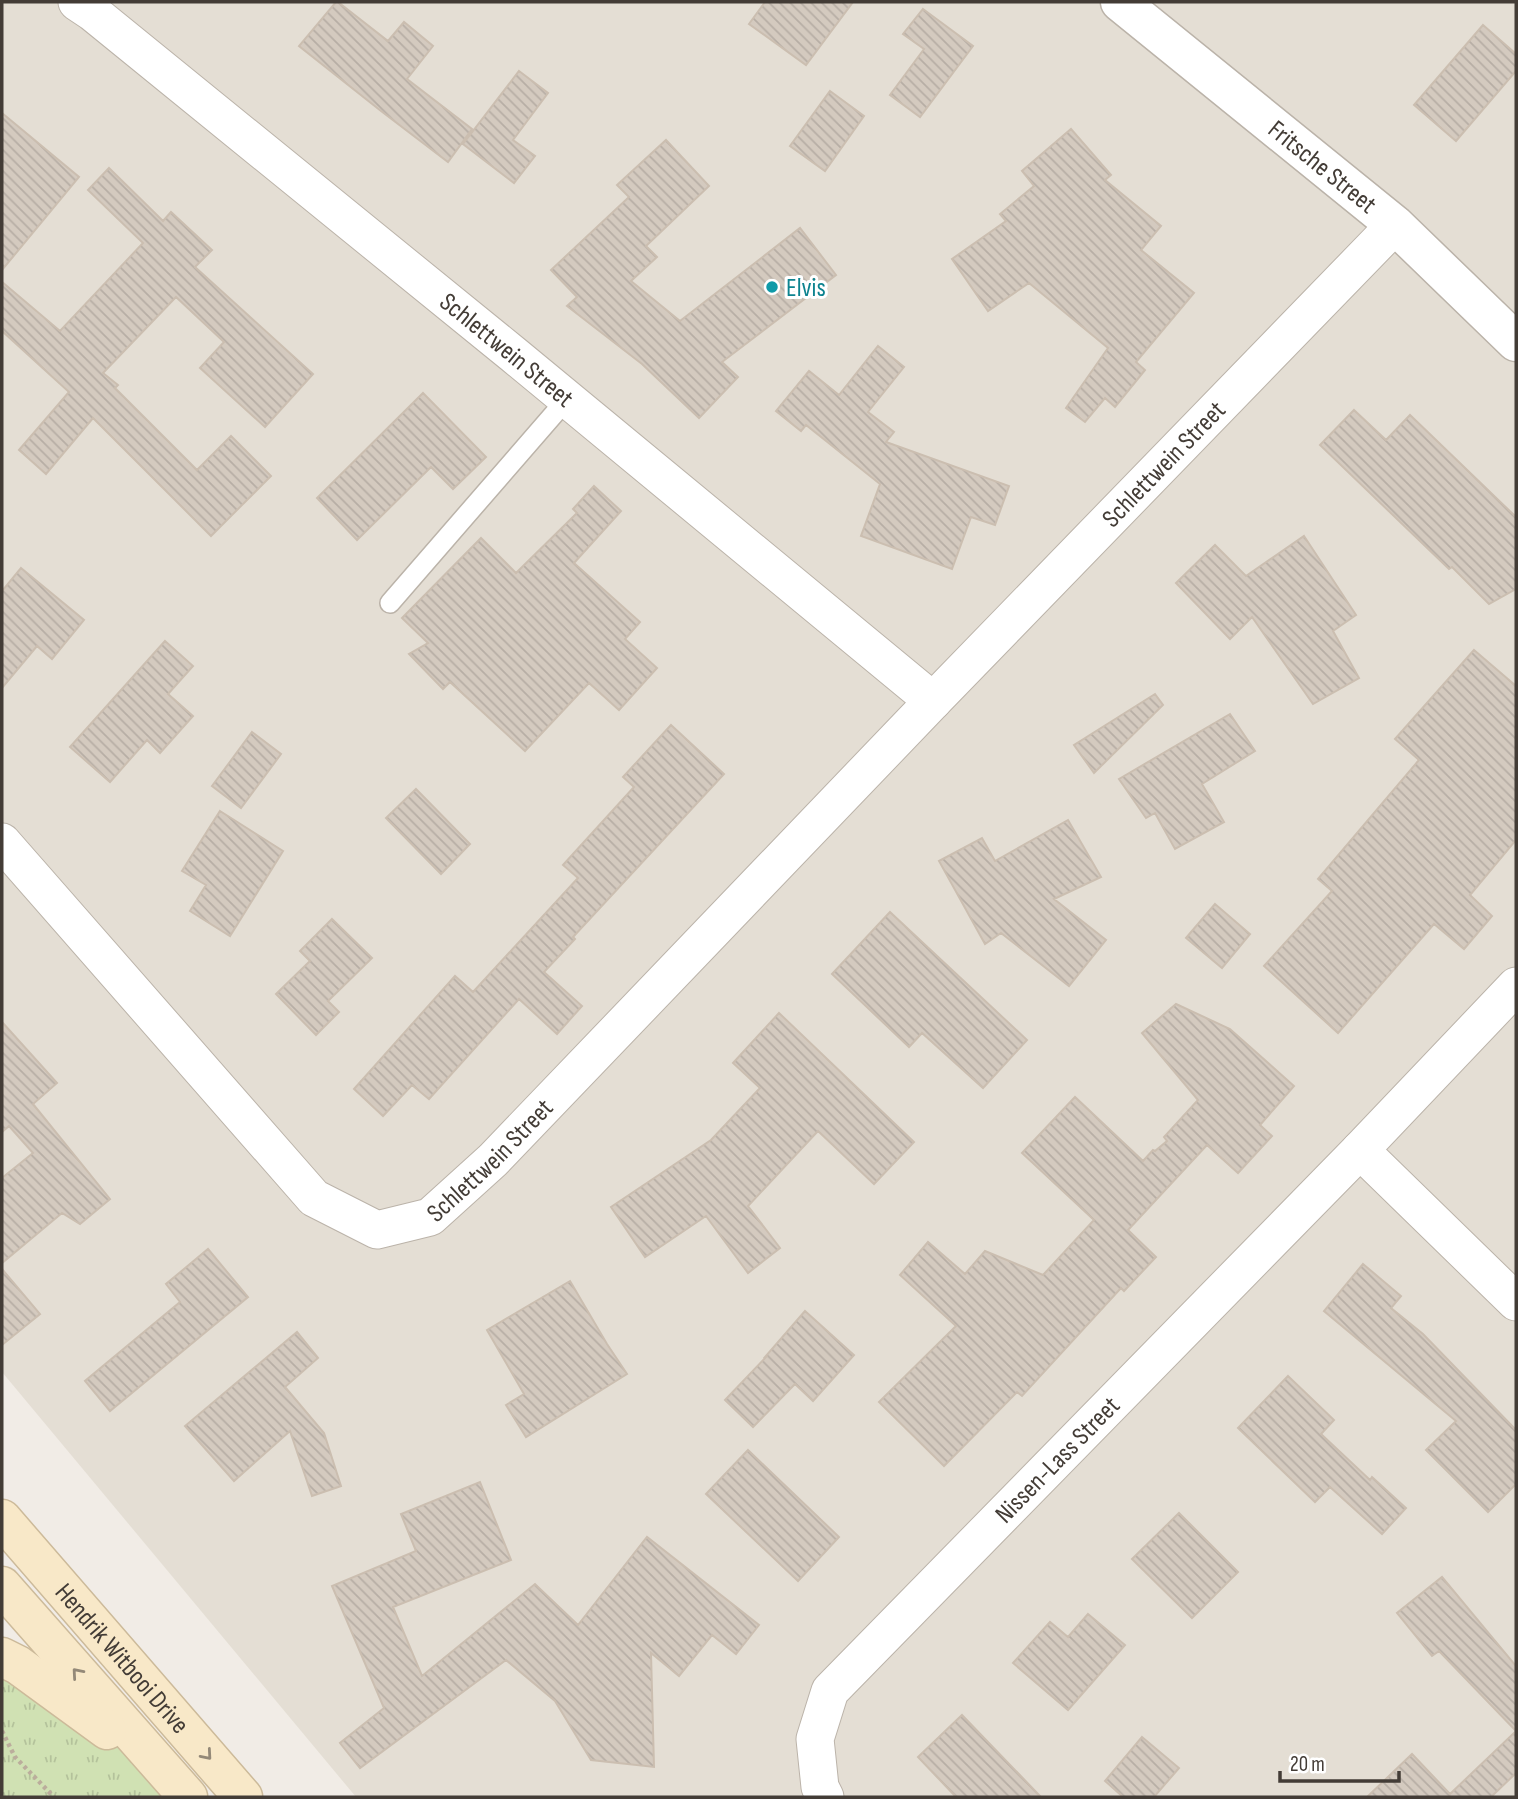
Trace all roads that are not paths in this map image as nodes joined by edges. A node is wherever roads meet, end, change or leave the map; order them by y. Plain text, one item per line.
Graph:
1 (77, 2) edge
2 (1120, 2) edge
3 (1395, 225) junction
4 (1516, 342) edge
5 (567, 399) junction
6 (390, 603) dead end
7 (933, 701) junction
8 (2, 842) edge
9 (1516, 985) edge
10 (1360, 1150) junction
11 (1516, 1303) edge
12 (2, 1518) edge
13 (2, 1586) edge
14 (2, 1657) edge
15 (175, 1784) edge
16 (243, 1797) edge
17 (825, 1797) edge

1 - 5 street, Schlettwein Street
2 - 3 street, Fritsche Street
3 - 4 street, Fritsche Street
3 - 7 street, Schlettwein Street
5 - 6 lane
5 - 7 street, Schlettwein Street
7 - 8 street, Schlettwein Street
9 - 10 street, Nissen-Lass Street
10 - 11 street
10 - 17 street, Nissen-Lass Street
12 -> 16 main road, Hendrik Witbooi Drive
15 -> 13 main road, Hendrik Witbooi Drive
14 - 15 main road

